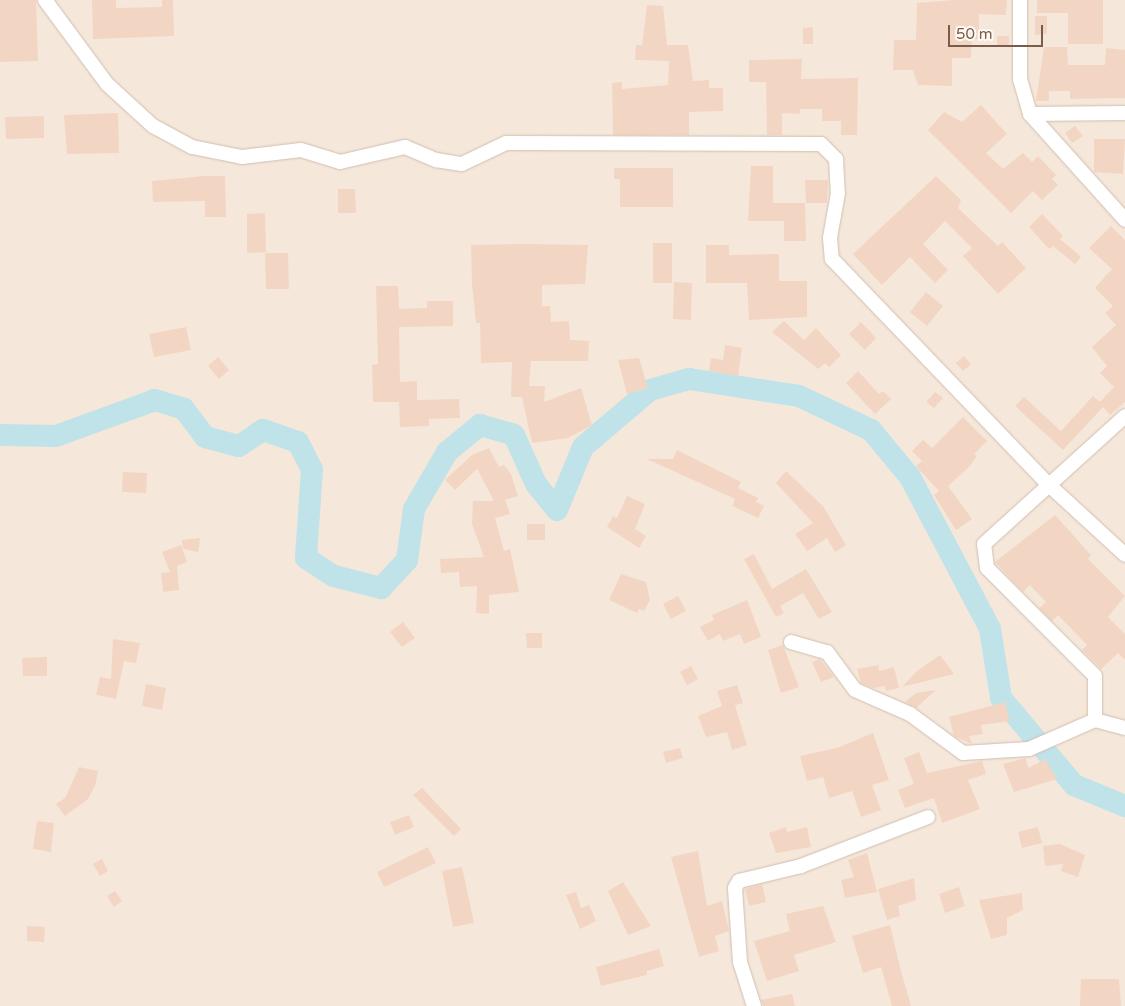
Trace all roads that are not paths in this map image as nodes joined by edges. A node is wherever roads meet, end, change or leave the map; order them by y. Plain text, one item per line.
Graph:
1 (45, 0) edge
2 (1020, 0) edge
3 (1125, 113) edge
4 (1030, 114) junction
5 (1125, 220) edge
6 (1125, 416) edge
7 (1049, 485) junction
8 (1125, 555) edge
9 (791, 642) dead end
10 (1095, 720) junction
11 (1125, 728) edge
12 (928, 817) dead end
13 (754, 1006) edge

1 - 7 street
2 - 4 street
3 - 4 street
4 - 5 street
6 - 7 street
7 - 8 street
7 - 10 street
9 - 10 street
10 - 11 street
12 - 13 street

